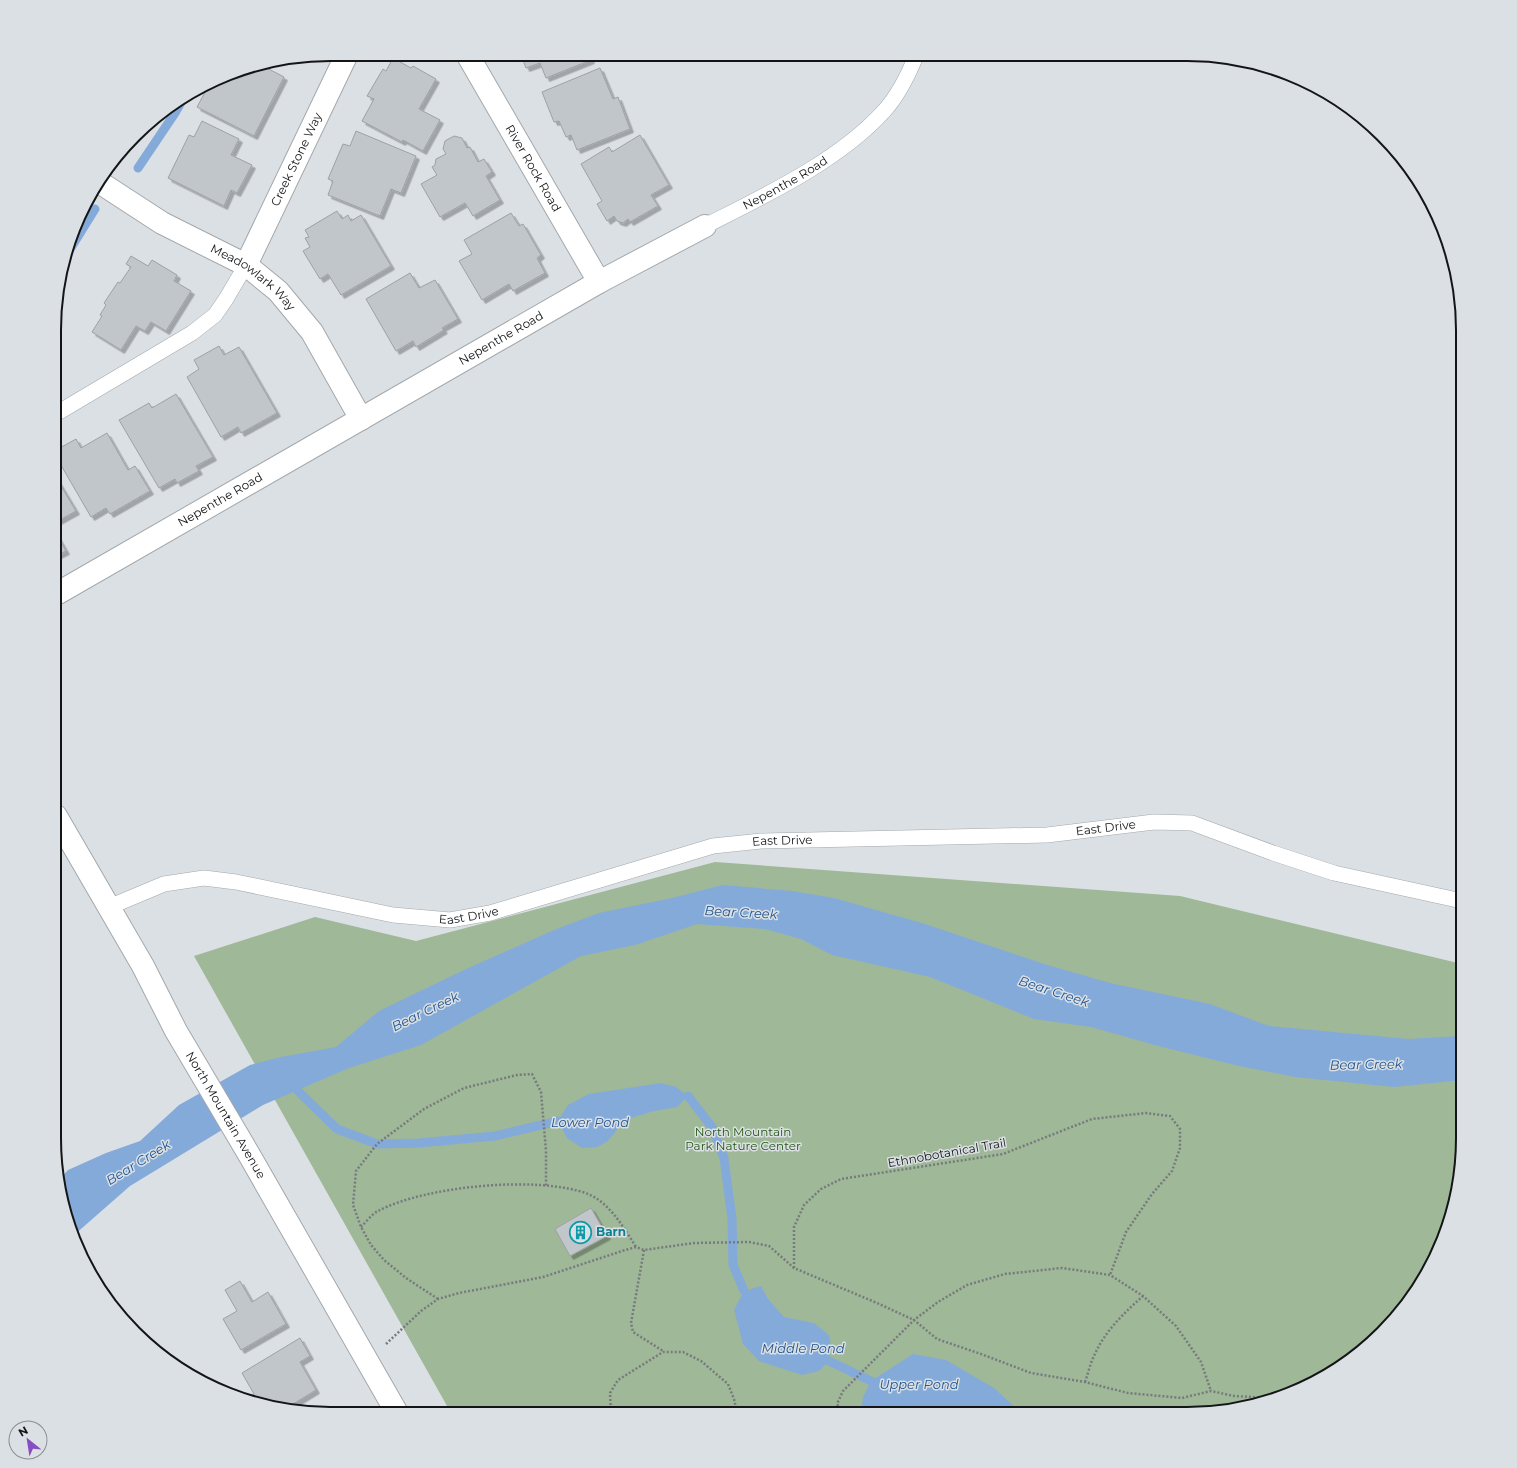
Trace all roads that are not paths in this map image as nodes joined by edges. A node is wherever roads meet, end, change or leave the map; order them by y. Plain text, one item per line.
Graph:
1 (344, 61) edge
2 (471, 61) edge
3 (914, 61) edge
4 (104, 185) edge
5 (705, 226) joint
6 (246, 265) junction
7 (599, 282) junction
8 (61, 410) edge
9 (361, 419) junction
10 (61, 591) edge
11 (61, 825) edge
12 (1456, 900) edge
13 (109, 907) junction
14 (394, 1407) edge

1 - 6 street, Creek Stone Way
2 - 7 street, River Rock Road
3 - 5 lane, Nepenthe Road
4 - 6 street, Meadowlark Way
5 - 7 street, Nepenthe Road
6 - 8 lane
6 - 9 street, Meadowlark Way
7 - 9 street, Nepenthe Road
9 - 10 street, Nepenthe Road
11 - 13 street, North Mountain Avenue
12 - 13 lane, East Drive
13 - 14 street, North Mountain Avenue

